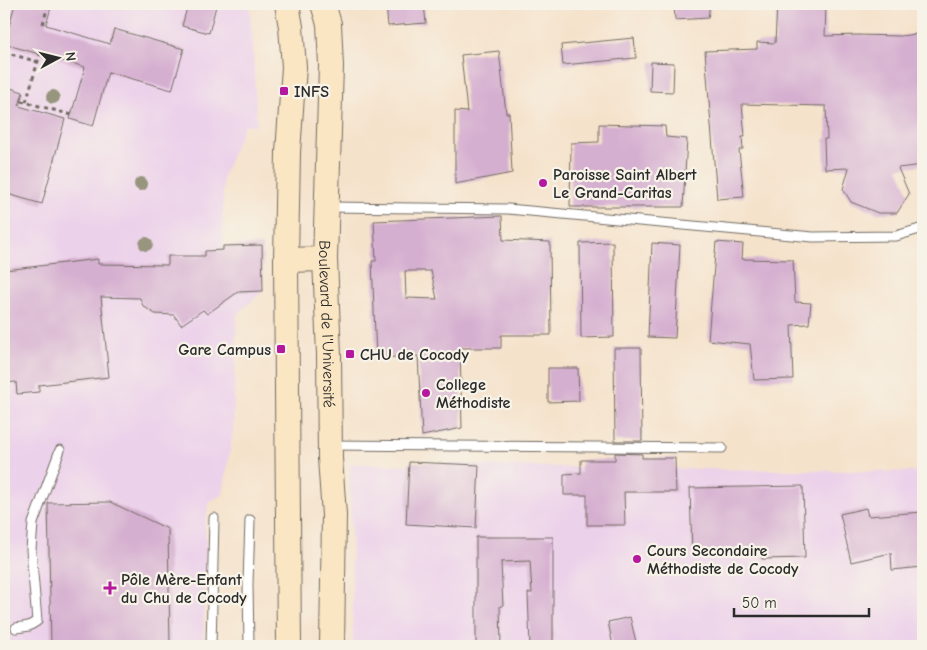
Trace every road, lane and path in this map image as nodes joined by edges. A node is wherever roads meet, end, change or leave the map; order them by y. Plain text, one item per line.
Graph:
1 (287, 4) edge
2 (323, 4) edge
3 (48, 5) dead end
4 (43, 24) dead end
5 (4, 52) edge
6 (40, 54) dead end
7 (38, 62) junction
8 (21, 101) dead end
9 (26, 102) junction
10 (72, 115) dead end
11 (326, 207) junction
12 (923, 228) edge
13 (325, 259) junction
14 (286, 260) junction
15 (330, 445) junction
16 (722, 448) dead end
17 (60, 450) dead end
18 (214, 518) dead end
19 (250, 520) dead end
20 (16, 628) dead end
21 (211, 646) edge
22 (249, 646) edge
23 (289, 646) edge
24 (332, 646) edge

1 - 14 street
2 - 11 street, Boulevard de l'Université
3 - 4 path
5 - 7 path
6 - 7 path
7 - 9 path
8 - 9 path
9 - 10 path
11 - 12 lane
11 - 13 street, Boulevard de l'Université
13 - 14 street
13 - 15 street, Boulevard de l'Université
14 - 23 street
15 - 16 lane
15 - 24 street, Boulevard de l'Université
17 - 20 lane
18 - 21 lane
19 - 22 lane

